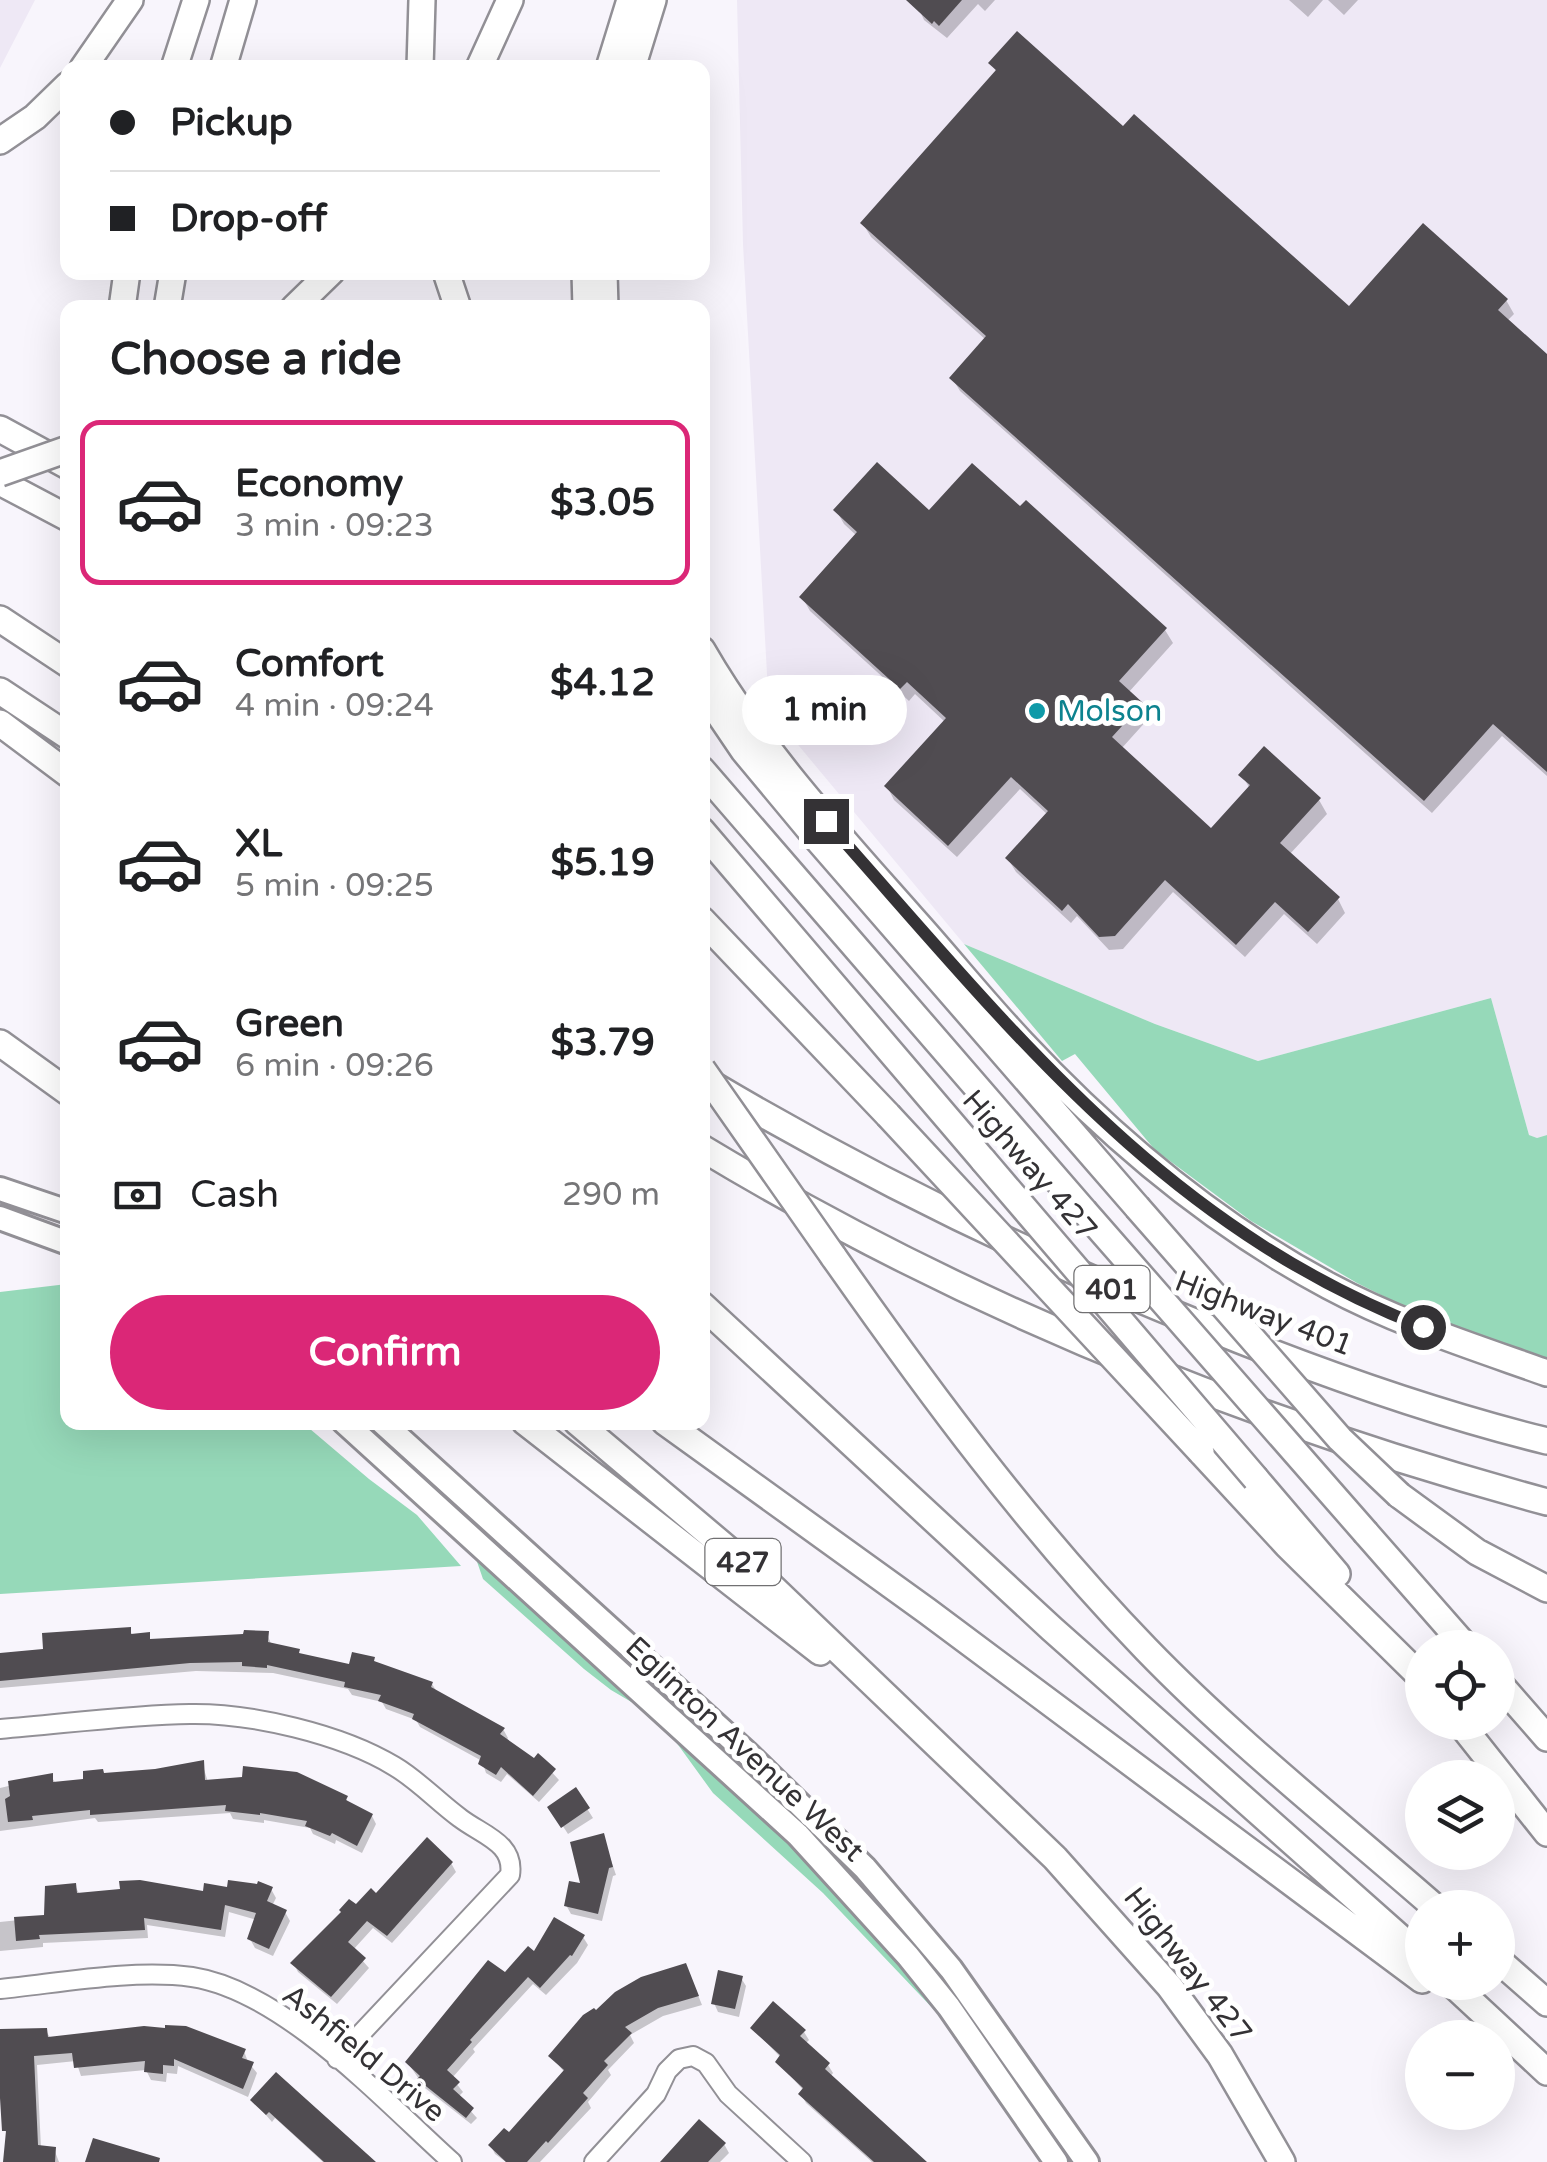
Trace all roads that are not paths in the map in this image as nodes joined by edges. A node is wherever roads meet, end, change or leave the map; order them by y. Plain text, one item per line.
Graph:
1 (130, 0) edge
2 (196, 0) edge
3 (244, 0) edge
4 (422, 0) edge
5 (630, 0) edge
6 (654, 0) edge
7 (506, 9) edge
8 (88, 60) edge
9 (177, 60) edge
10 (225, 60) edge
11 (420, 60) edge
12 (483, 60) edge
13 (612, 60) edge
14 (635, 60) edge
15 (60, 93) edge
16 (0, 142) edge
17 (323, 280) edge
18 (302, 300) edge
19 (0, 430) edge
20 (60, 451) edge
21 (60, 462) edge
22 (0, 473) edge
23 (0, 482) edge
24 (60, 514) edge
25 (0, 619) edge
26 (60, 659) edge
27 (710, 662) edge
28 (0, 691) edge
29 (710, 700) edge
30 (0, 723) edge
31 (60, 731) edge
32 (60, 768) edge
33 (710, 779) edge
34 (710, 841) edge
35 (710, 928) edge
36 (0, 1044) edge
37 (710, 1081) edge
38 (710, 1084) edge
39 (60, 1086) edge
40 (710, 1153) edge
41 (0, 1189) edge
42 (60, 1209) edge
43 (0, 1218) edge
44 (60, 1240) edge
45 (710, 1312) edge
46 (1547, 1372) edge
47 (353, 1430) edge
48 (391, 1430) edge
49 (535, 1430) edge
50 (587, 1430) edge
51 (676, 1430) edge
52 (1547, 1441) edge
53 (1547, 1502) edge
54 (1547, 1589) edge
55 (1451, 1630) edge
56 (1405, 1658) edge
57 (1405, 1661) edge
58 (1515, 1701) edge
59 (900, 1712) junction
60 (0, 1729) edge
61 (1547, 1738) edge
62 (1473, 1740) edge
63 (1547, 1833) edge
64 (1415, 1890) edge
65 (1405, 1942) edge
66 (1405, 1968) edge
67 (1515, 1975) edge
68 (0, 1989) edge
69 (1447, 2000) edge
70 (1469, 2000) edge
71 (1547, 2003) edge
72 (1474, 2020) edge
73 (1515, 2051) edge
74 (337, 2059) junction
75 (1547, 2075) edge
76 (452, 2162) edge
77 (594, 2162) edge
78 (802, 2162) edge
79 (1056, 2162) edge
80 (1087, 2162) edge
81 (1282, 2162) edge

1 - 8 highway
2 - 9 highway
3 - 10 highway
4 - 11 highway
5 - 13 highway
6 - 14 highway
7 - 12 highway
15 - 16 highway
17 - 18 highway
19 - 21 highway
20 - 22 highway, bridge
23 - 24 highway
25 - 26 highway
27 - 46 highway
28 - 31 highway
29 - 54 highway, bridge
30 - 32 highway
33 - 55 highway, bridge
34 - 56 highway, Highway 427, bridge
35 - 57 highway, bridge
36 - 39 highway
37 - 64 highway, bridge
38 - 52 highway, Highway 401 / 401
40 - 53 highway, 401
41 - 42 main road
43 - 44 main road
45 - 65 highway
47 - 79 main road, Eglinton Avenue West
48 - 80 main road, Eglinton Avenue West
49 - 59 highway
50 - 59 highway, Highway 427 / 427
51 - 66 highway
58 - 61 highway
59 - 81 highway, Highway 427 / 427
60 - 74 street
62 - 63 highway
67 - 71 highway
68 - 74 street, Ashfield Drive
69 - 72 highway
70 - 75 highway
73 - 75 highway
74 - 76 street, Ashfield Drive
77 - 78 street

